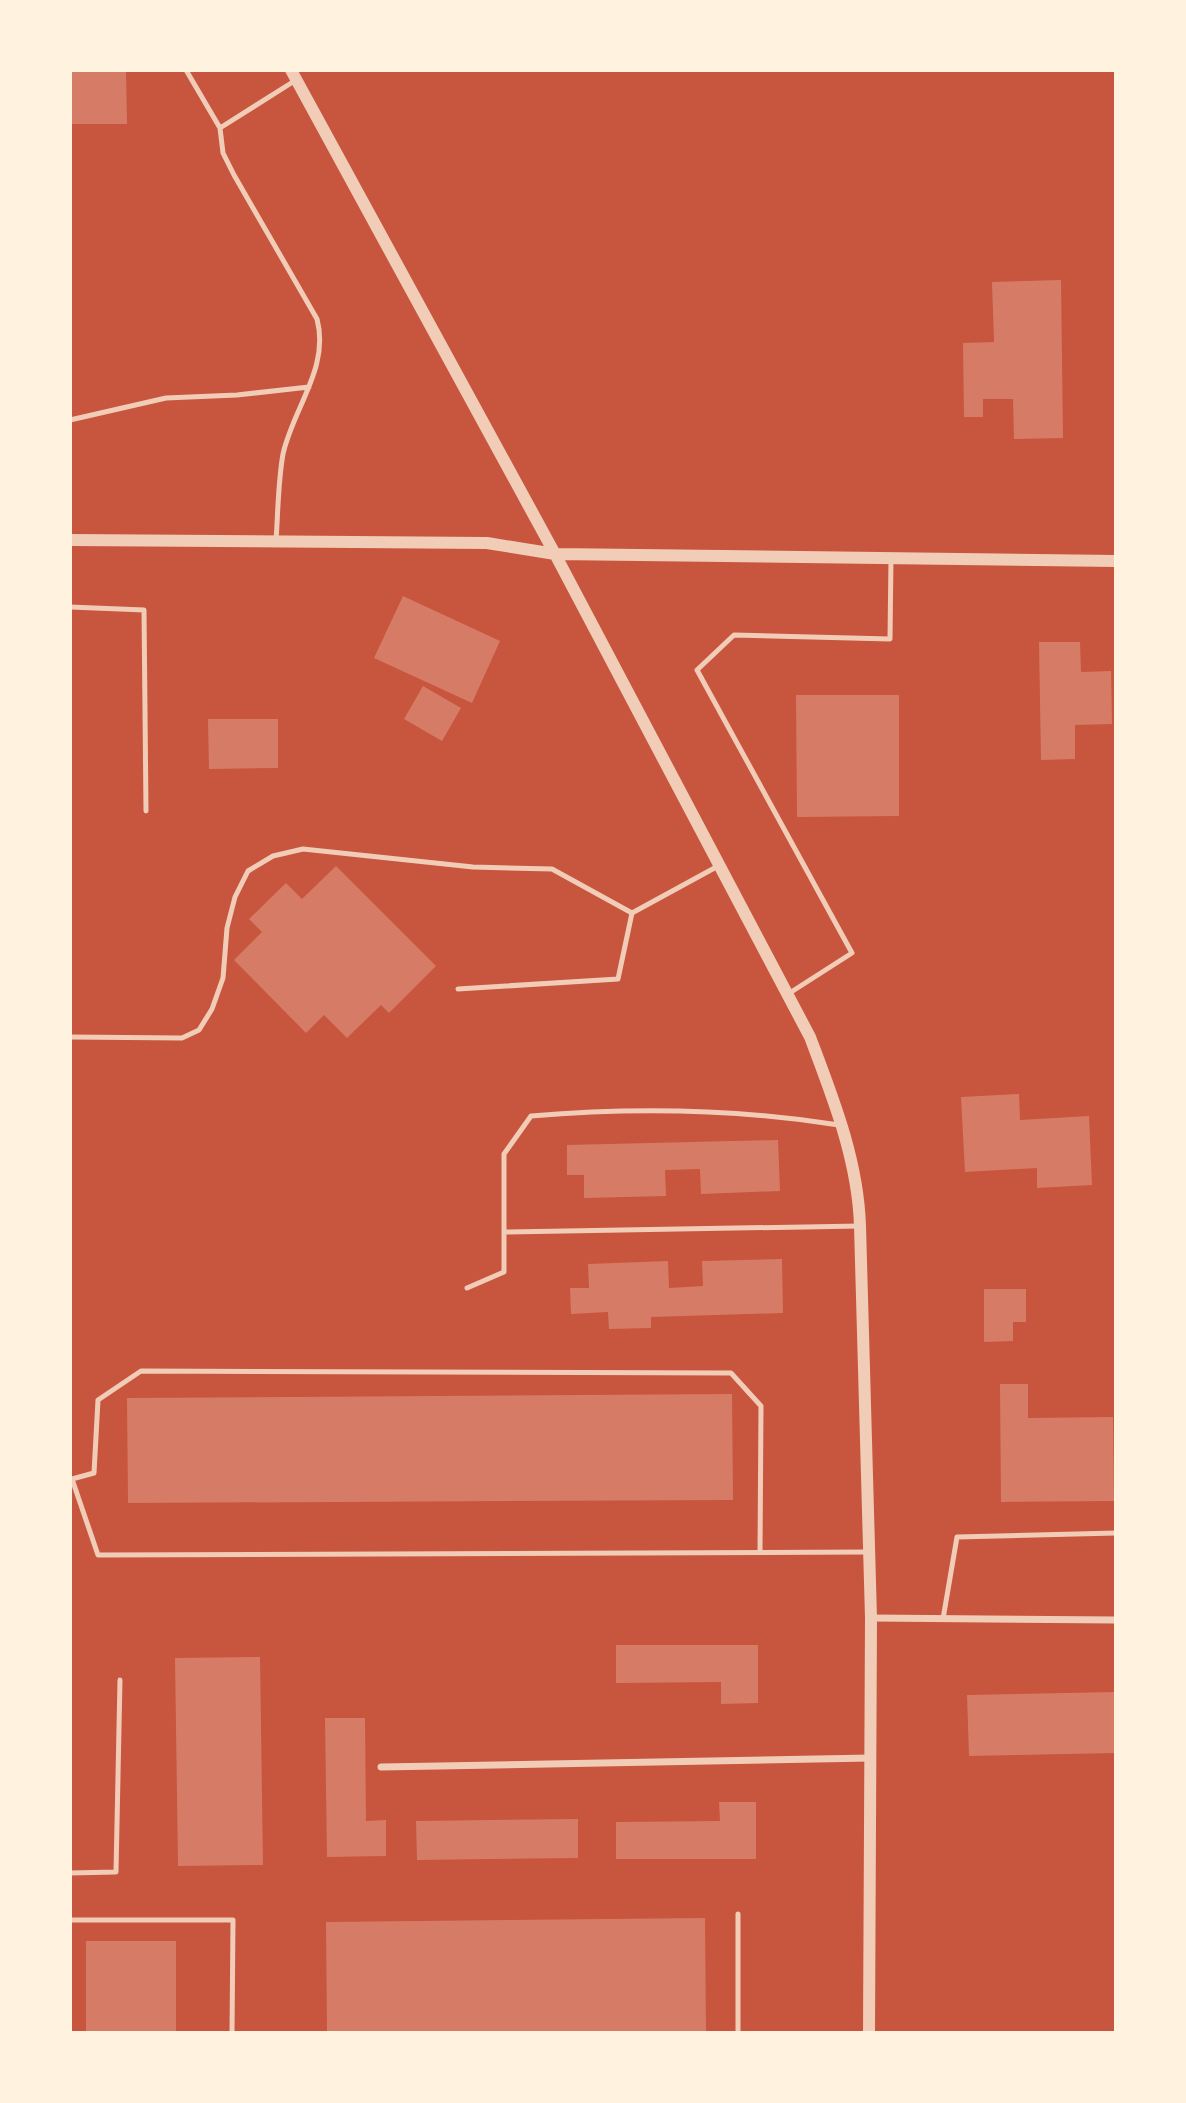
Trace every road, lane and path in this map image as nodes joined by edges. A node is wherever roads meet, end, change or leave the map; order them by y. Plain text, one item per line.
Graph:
1 (186, 70) edge
2 (294, 75) edge
3 (220, 128) junction
4 (309, 387) junction
5 (70, 420) edge
6 (70, 540) edge
7 (276, 542) junction
8 (555, 554) junction
9 (891, 558) junction
10 (1116, 561) edge
11 (70, 607) edge
12 (146, 811) dead end
13 (720, 865) junction
14 (632, 913) junction
15 (458, 989) dead end
16 (788, 994) junction
17 (70, 1037) edge
18 (842, 1126) junction
19 (860, 1226) junction
20 (504, 1233) junction
21 (467, 1287) dead end
22 (71, 1479) edge
23 (1116, 1533) edge
24 (760, 1552) junction
25 (869, 1552) junction
26 (871, 1618) junction
27 (943, 1619) junction
28 (1116, 1620) edge
29 (120, 1680) dead end
30 (871, 1758) junction
31 (381, 1767) dead end
32 (70, 1872) edge
33 (738, 1914) dead end
34 (70, 1920) edge
35 (232, 2033) edge
36 (738, 2033) edge
37 (869, 2033) edge

1 - 3 lane
2 - 3 lane
2 - 8 street
3 - 4 lane
4 - 5 lane
4 - 7 lane
6 - 7 street
7 - 8 street
8 - 9 street
8 - 13 street
9 - 10 street
9 - 16 lane
11 - 12 lane
13 - 14 lane
13 - 16 street
14 - 15 lane
14 - 17 lane
16 - 18 street
18 - 19 street
18 - 20 lane
19 - 20 lane
19 - 25 street
20 - 21 lane
22 - 24 lane
22 - 24 lane
23 - 27 lane
24 - 25 lane
25 - 26 street
26 - 27 street
26 - 30 street
27 - 28 street
29 - 32 lane
30 - 31 street
30 - 37 street
33 - 36 lane
34 - 35 lane

